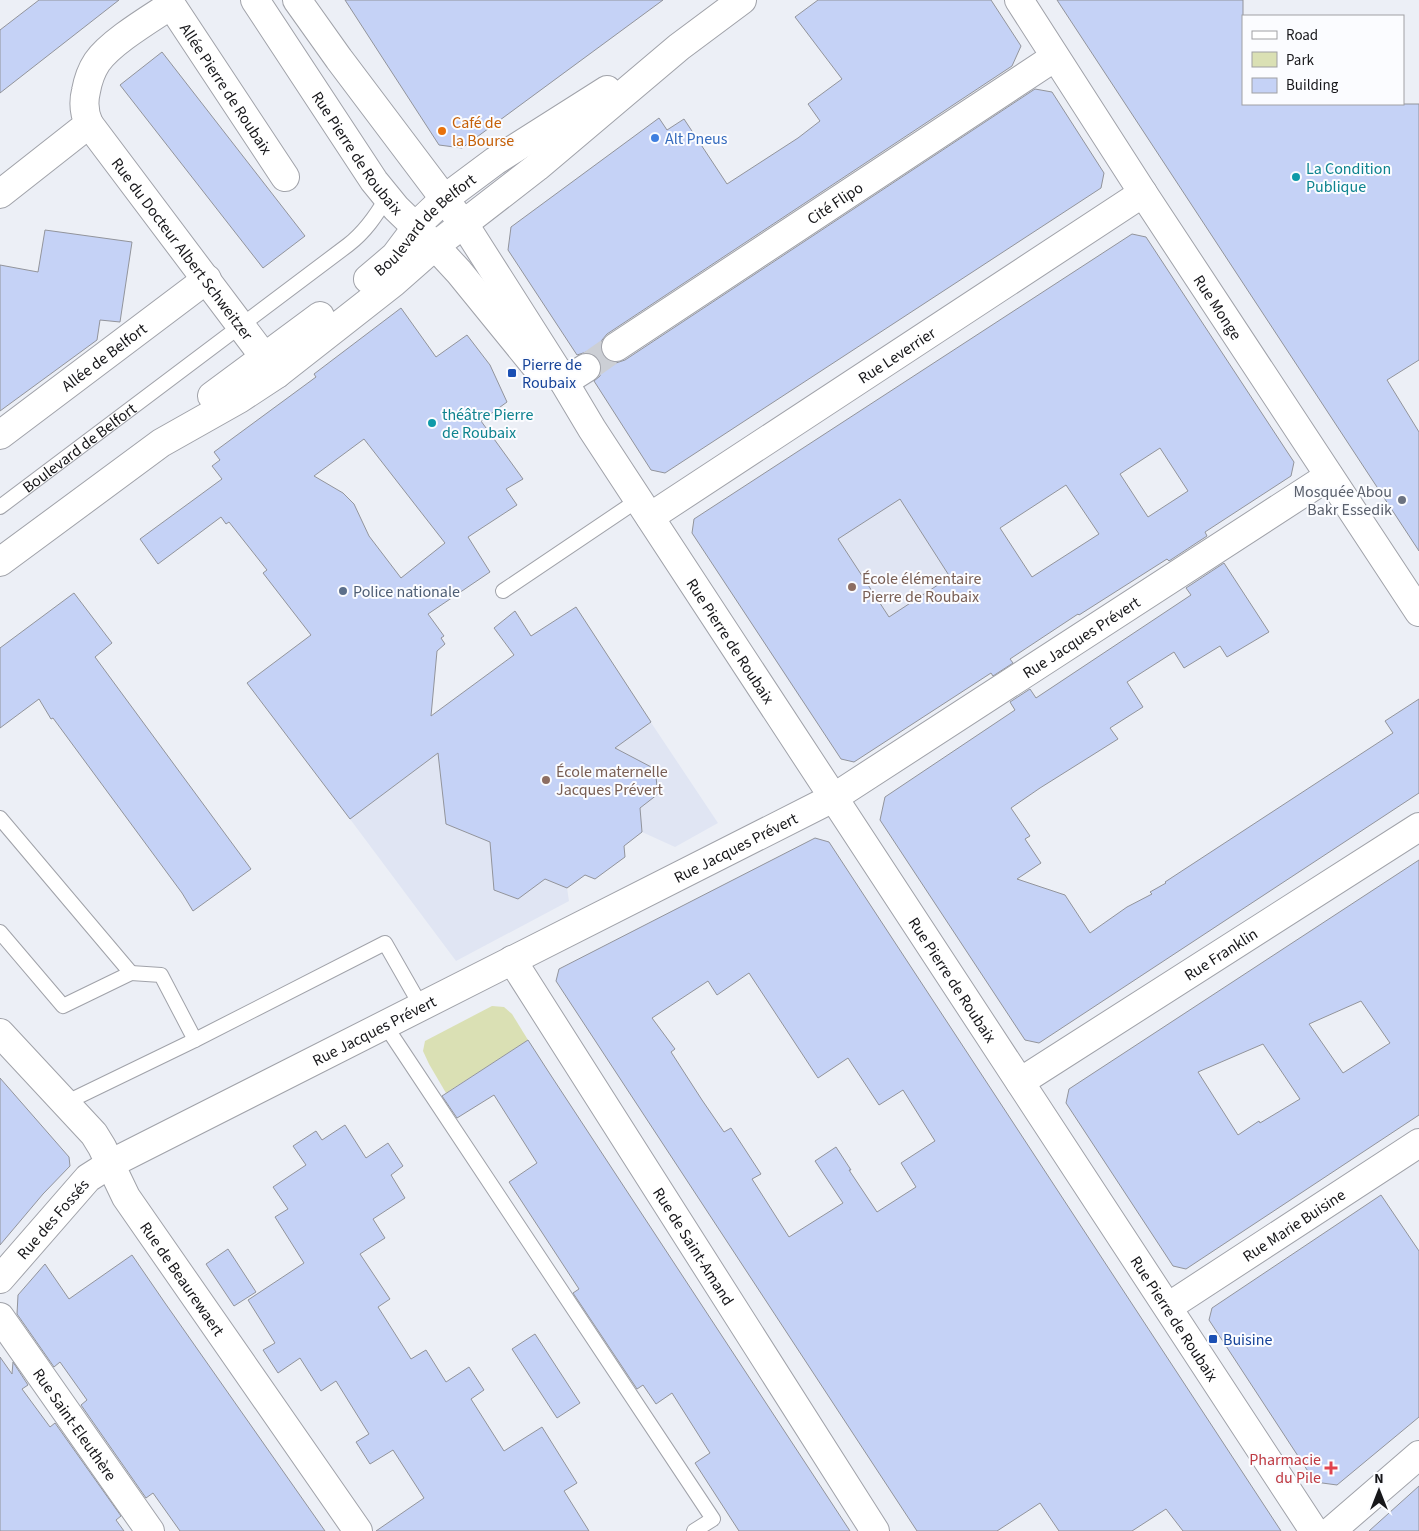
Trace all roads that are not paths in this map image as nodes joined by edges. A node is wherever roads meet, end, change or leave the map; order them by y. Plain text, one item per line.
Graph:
1 (255, 0) edge
2 (297, 0) edge
3 (742, 0) edge
4 (1019, 0) edge
5 (169, 2) edge
6 (679, 47) junction
7 (1055, 56) junction
8 (90, 124) junction
9 (285, 178) dead end
10 (0, 194) edge
11 (1142, 194) junction
12 (387, 197) junction
13 (444, 199) junction
14 (464, 224) junction
15 (426, 238) junction
16 (207, 279) junction
17 (242, 326) junction
18 (616, 347) tunnel mouth
19 (271, 366) junction
20 (592, 429) junction
21 (0, 435) edge
22 (1329, 476) junction
23 (0, 507) edge
24 (644, 508) junction
25 (0, 562) edge
26 (503, 591) dead end
27 (1419, 612) edge
28 (834, 798) junction
29 (0, 818) edge
30 (1419, 827) edge
31 (0, 932) edge
32 (512, 960) junction
33 (131, 973) junction
34 (421, 1006) junction
35 (385, 1025) junction
36 (0, 1033) edge
37 (195, 1040) junction
38 (1020, 1082) junction
39 (65, 1103) junction
40 (1419, 1143) edge
41 (110, 1164) junction
42 (0, 1279) edge
43 (1168, 1307) junction
44 (0, 1317) edge
45 (1419, 1455) edge
46 (150, 1531) edge
47 (358, 1531) edge
48 (694, 1531) edge
49 (875, 1531) edge
50 (1314, 1531) edge
51 (1331, 1531) edge

1 - 12 street, Rue Pierre de Roubaix
2 - 13 street, Rue Pierre de Roubaix
3 - 6 street, Boulevard de Belfort
4 - 7 street, Rue Monge
5 - 8 street, Rue du Docteur Albert Schweitzer
5 - 9 street, Allée Pierre de Roubaix
6 - 13 street, Boulevard de Belfort
6 - 14 street, Boulevard de Belfort
7 - 11 street, Rue Monge
7 - 18 street, Cité Flipo
8 - 10 street
8 - 16 street, Rue du Docteur Albert Schweitzer
11 - 22 street, Rue Monge
11 - 24 street, Rue Leverrier
12 - 15 street, Rue Pierre de Roubaix
12 - 17 lane, Boulevard de Belfort
13 - 14 street, Rue Pierre de Roubaix
13 - 15 street, Boulevard de Belfort
14 - 15 street, Boulevard de Belfort
14 - 20 street, Rue Pierre de Roubaix
15 - 19 street, Boulevard de Belfort
15 - 20 street, Rue Pierre de Roubaix
16 - 17 street, Rue du Docteur Albert Schweitzer
16 - 21 street, Allée de Belfort
17 - 19 street, Rue du Docteur Albert Schweitzer
17 - 23 lane, Boulevard de Belfort
19 - 25 street, Boulevard de Belfort
20 - 24 street, Rue Pierre de Roubaix
22 - 27 street, Rue Monge
22 - 28 street, Rue Jacques Prévert
24 - 26 lane
24 - 28 street, Rue Pierre de Roubaix
28 - 32 street, Rue Jacques Prévert
28 - 38 street, Rue Pierre de Roubaix
29 - 33 lane
30 - 38 street, Rue Franklin
31 - 33 lane
32 - 34 street, Rue Jacques Prévert
32 - 49 street, Rue de Saint-Amand
33 - 37 lane
34 - 35 street, Rue Jacques Prévert
34 - 37 lane
35 - 41 street, Rue Jacques Prévert
35 - 48 lane
36 - 39 street, Rue de Beaurewaert
37 - 39 lane
38 - 43 street, Rue Pierre de Roubaix
39 - 41 street, Rue de Beaurewaert
40 - 43 street, Rue Marie Buisine
41 - 42 street, Rue des Fossés
41 - 47 street, Rue de Beaurewaert
43 - 50 street, Rue Pierre de Roubaix
44 - 46 street, Rue Saint-Eleuthère
45 - 51 street

